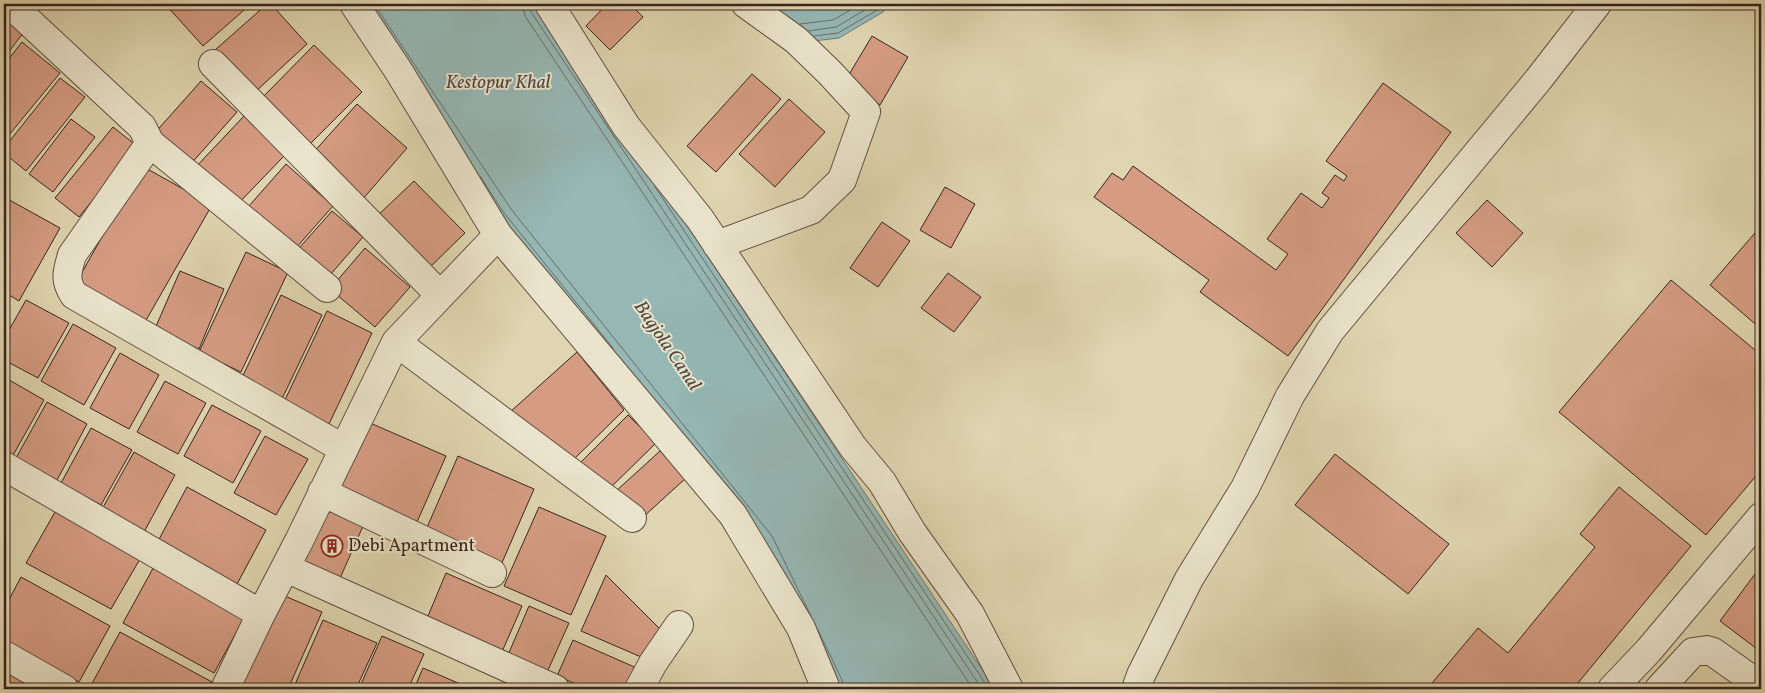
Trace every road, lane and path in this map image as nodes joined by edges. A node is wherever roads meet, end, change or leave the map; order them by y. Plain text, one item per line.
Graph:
1 (10, 4) edge
2 (354, 4) edge
3 (549, 4) edge
4 (746, 4) edge
5 (1597, 4) edge
6 (213, 64) dead end
7 (150, 143) junction
8 (498, 235) junction
9 (717, 246) junction
10 (327, 288) dead end
11 (440, 295) junction
12 (396, 342) junction
13 (344, 450) junction
14 (4, 466) edge
15 (322, 492) junction
16 (1761, 516) edge
17 (632, 518) dead end
18 (286, 568) junction
19 (492, 573) dead end
20 (261, 614) junction
21 (679, 625) dead end
22 (4, 655) edge
23 (1761, 686) edge
24 (64, 689) edge
25 (225, 689) edge
26 (555, 689) edge
27 (639, 689) edge
28 (826, 689) edge
29 (1009, 689) edge
30 (1136, 689) edge
31 (1612, 689) edge
32 (1659, 689) edge

1 - 7 street
2 - 8 street
3 - 9 street
4 - 9 street
5 - 30 street
6 - 11 street
7 - 10 street
7 - 13 street
8 - 11 street
8 - 28 street
9 - 29 street
11 - 12 street
12 - 13 street
12 - 17 street
13 - 15 street
14 - 20 street
15 - 18 street
15 - 19 street
16 - 31 street
18 - 20 street
18 - 26 street
20 - 25 street
21 - 27 street
22 - 24 street
23 - 32 street

